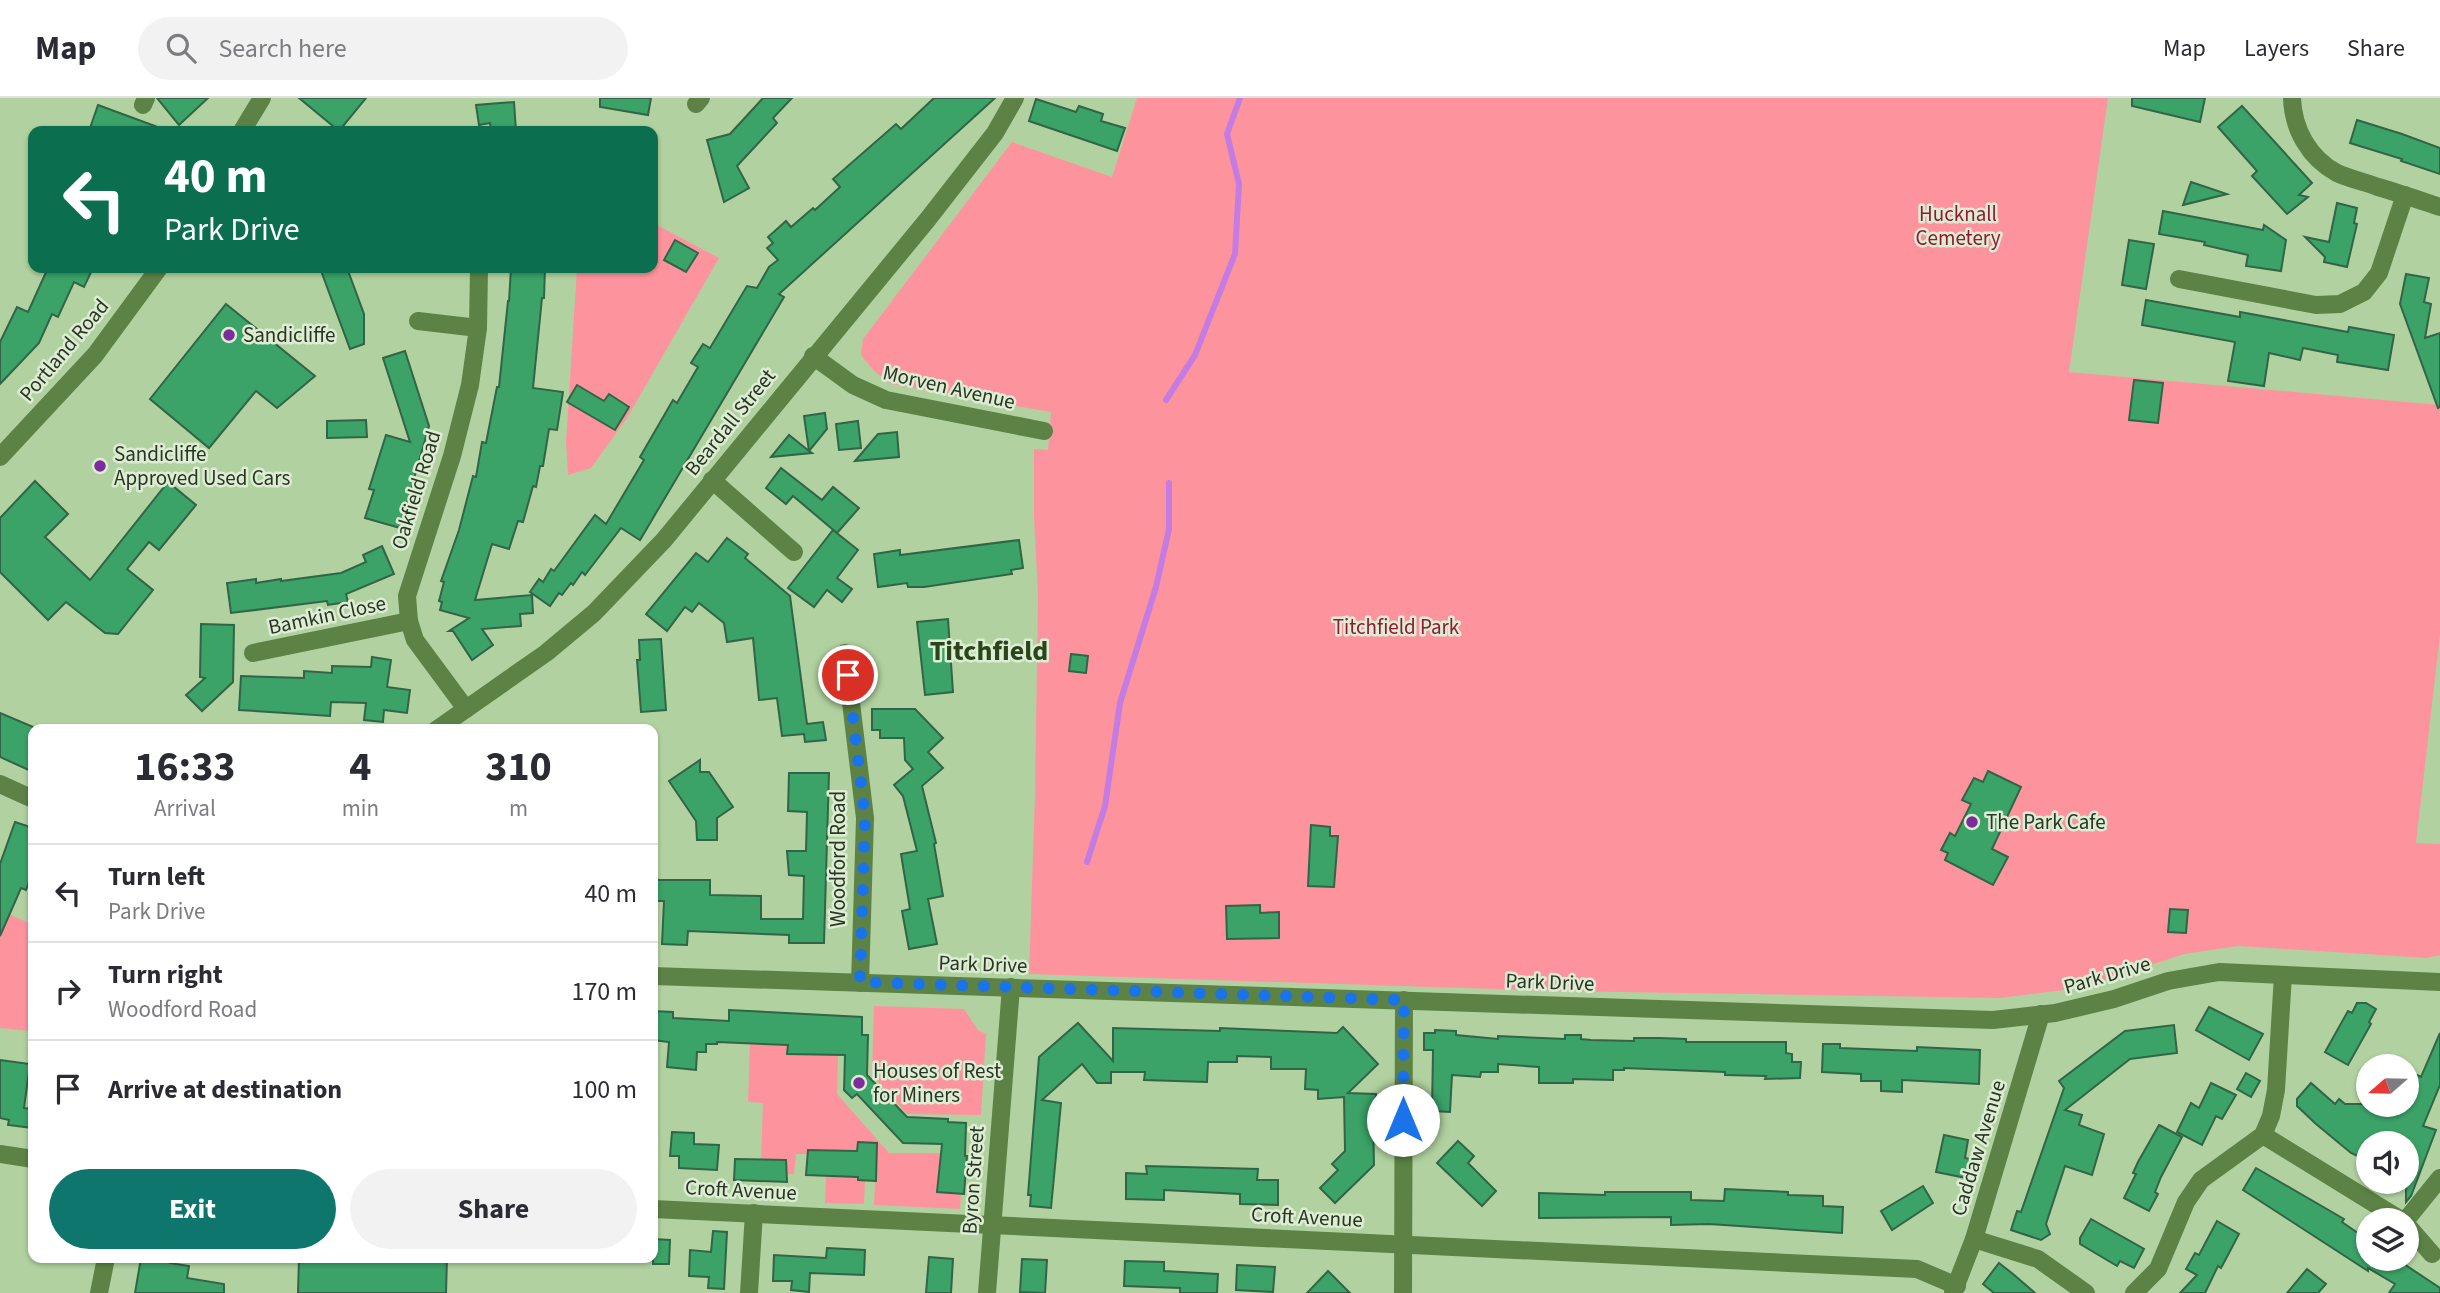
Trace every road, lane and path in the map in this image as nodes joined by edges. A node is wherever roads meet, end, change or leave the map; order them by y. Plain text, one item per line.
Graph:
1 (262, 98) edge
2 (1015, 98) edge
3 (2292, 98) edge
4 (245, 126) edge
5 (2404, 195) junction
6 (2440, 207) edge
7 (155, 273) edge
8 (479, 273) edge
9 (2179, 279) dead end
10 (418, 321) dead end
11 (478, 328) junction
12 (813, 356) junction
13 (1044, 431) dead end
14 (0, 457) edge
15 (712, 480) junction
16 (794, 552) dead end
17 (409, 621) junction
18 (253, 653) dead end
19 (845, 653) dead end
20 (466, 709) junction
21 (445, 724) edge
22 (0, 784) edge
23 (28, 797) edge
24 (2283, 975) junction
25 (658, 976) edge
26 (860, 982) junction
27 (2440, 982) edge
28 (1011, 987) junction
29 (1404, 1000) junction
30 (2041, 1014) junction
31 (2263, 1135) junction
32 (0, 1154) edge
33 (28, 1158) edge
34 (2440, 1178) edge
35 (2382, 1208) edge
36 (2417, 1208) edge
37 (658, 1209) edge
38 (754, 1213) junction
39 (993, 1225) junction
40 (2419, 1238) edge
41 (1974, 1239) junction
42 (1403, 1244) junction
43 (2432, 1254) dead end
44 (105, 1263) edge
45 (1955, 1289) edge
46 (99, 1293) edge
47 (749, 1293) edge
48 (988, 1293) edge
49 (1403, 1293) edge
50 (2086, 1293) edge
51 (2134, 1293) edge

1 - 4 street
2 - 12 street, Beardall Street
3 - 5 street
5 - 6 street
5 - 9 street
7 - 14 street, Portland Road
8 - 11 street, Oakfield Road
10 - 11 street
11 - 17 street, Oakfield Road
12 - 13 street, Morven Avenue
12 - 15 street, Beardall Street
15 - 16 street
15 - 20 street, Beardall Street
17 - 18 street, Bamkin Close
17 - 20 street, Oakfield Road
19 - 26 street, Woodford Road
20 - 21 street, Beardall Street
22 - 23 street
24 - 27 street, Park Drive
24 - 30 street, Park Drive
24 - 31 street
25 - 26 street, Park Drive
26 - 28 street, Park Drive
28 - 29 street, Park Drive
28 - 39 street, Byron Street
29 - 30 street, Park Drive
29 - 42 street
30 - 41 street, Caddaw Avenue
31 - 35 street
31 - 51 street
32 - 33 street
34 - 36 street
37 - 38 street, Croft Avenue
38 - 39 street, Croft Avenue
38 - 47 street
39 - 42 street, Croft Avenue
39 - 48 street, Byron Street
40 - 43 street
41 - 45 street, Caddaw Avenue
41 - 50 street
42 - 45 street, Croft Avenue
42 - 49 street
44 - 46 street

